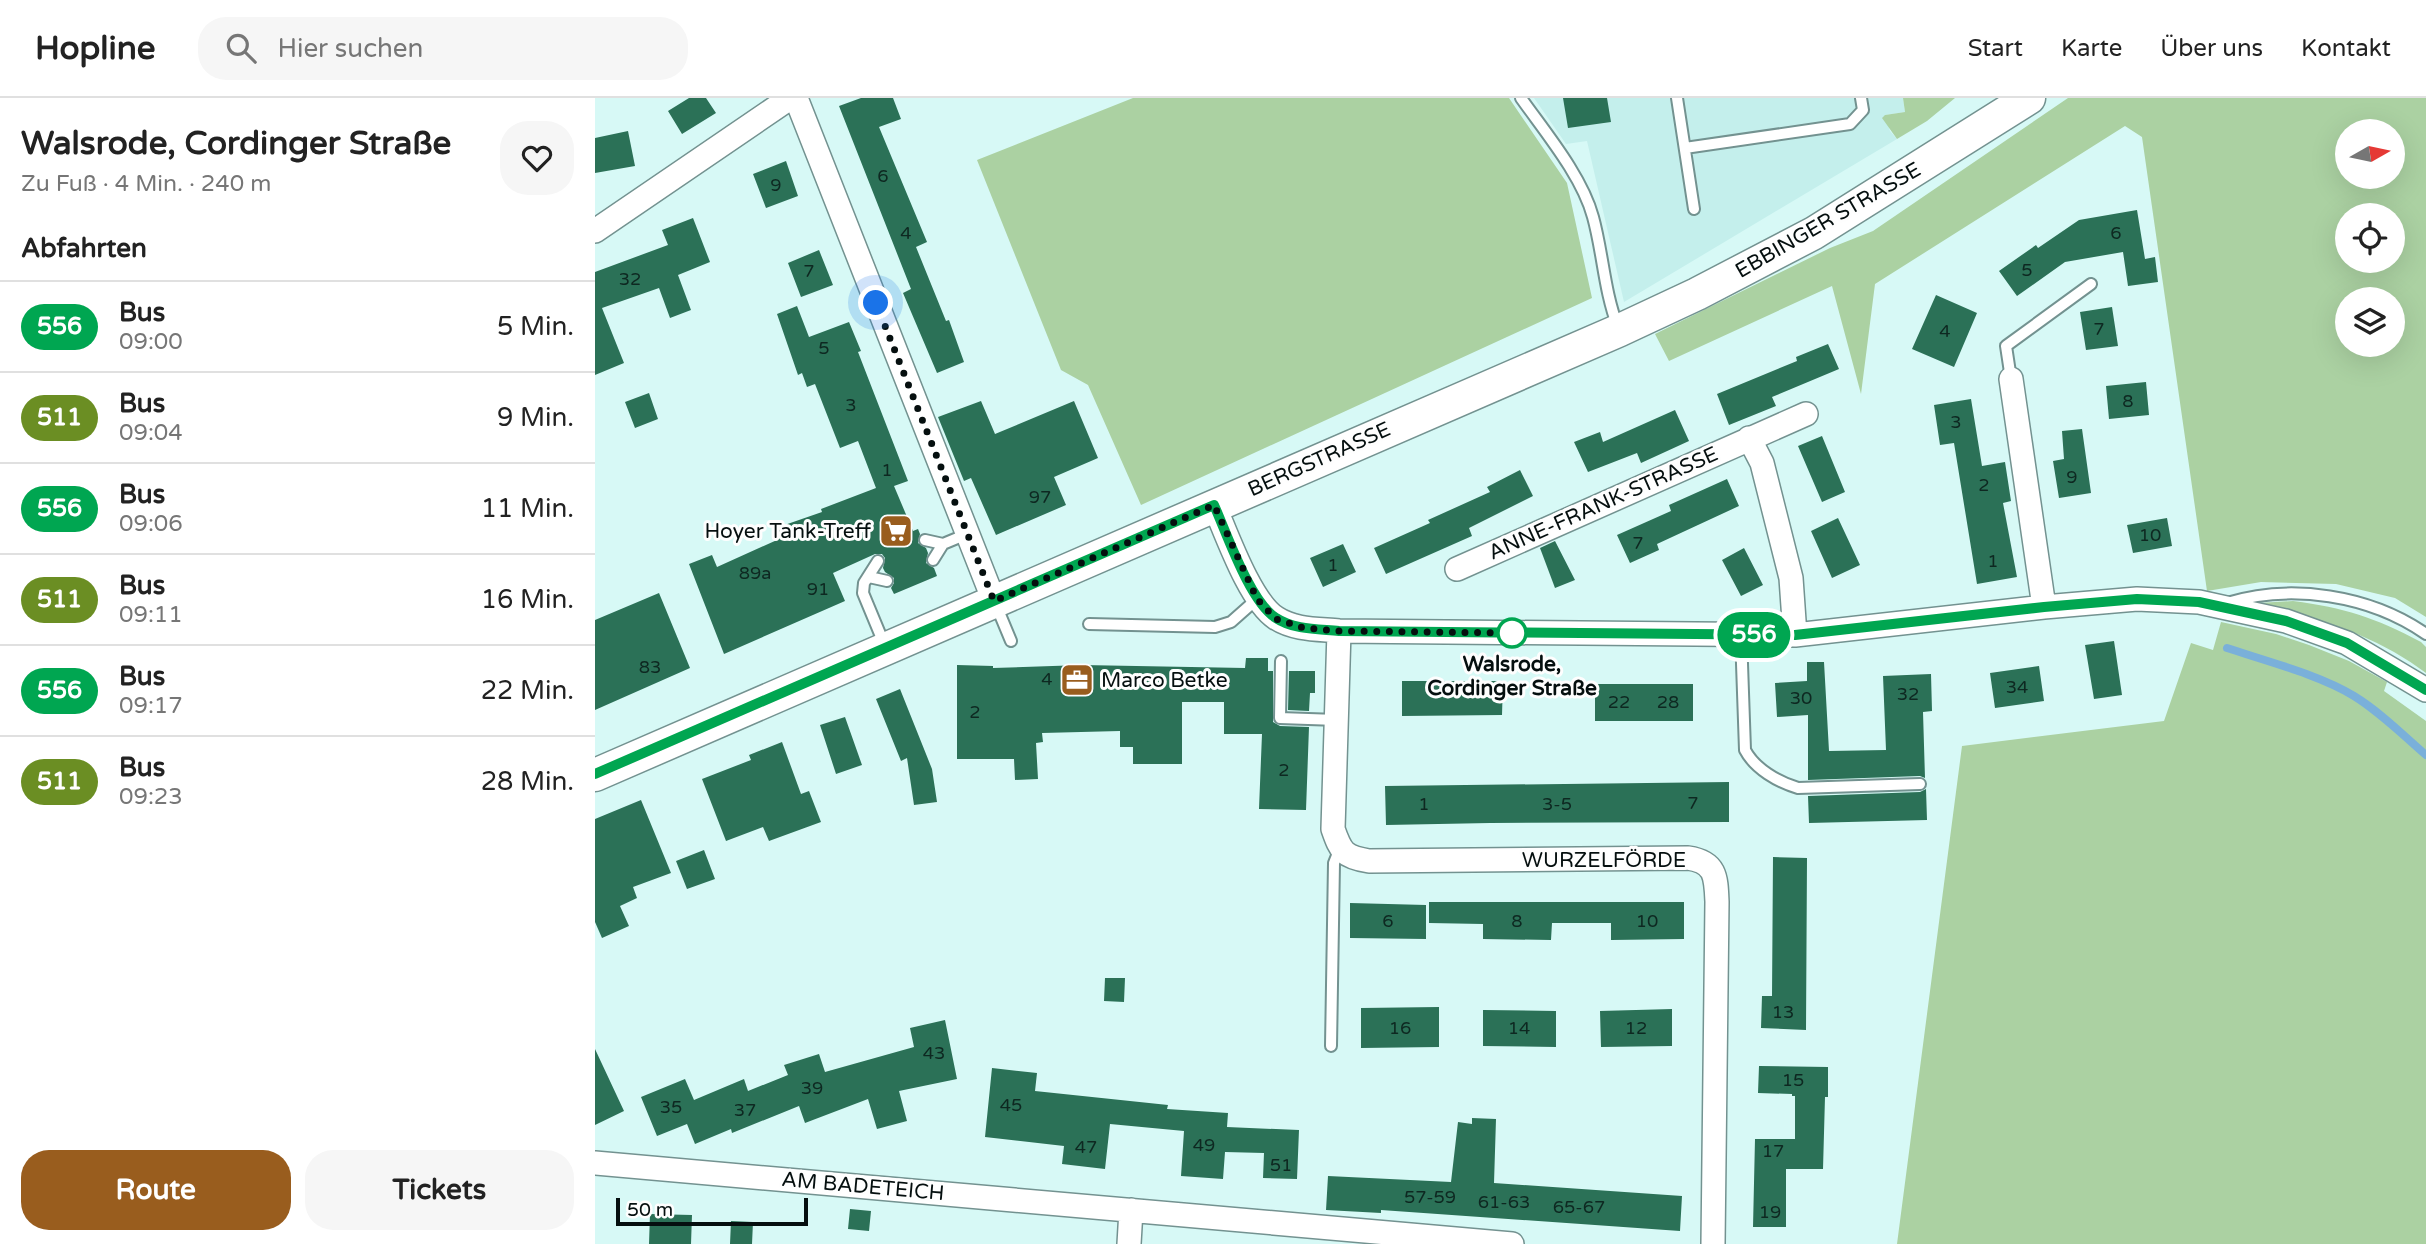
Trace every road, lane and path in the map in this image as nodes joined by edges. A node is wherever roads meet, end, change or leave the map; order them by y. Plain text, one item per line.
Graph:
1 (790, 98) edge
2 (796, 98) edge
3 (1521, 98) edge
4 (1677, 98) edge
5 (1861, 98) edge
6 (2014, 102) edge
7 (1685, 148) junction
8 (1694, 209) dead end
9 (595, 231) edge
10 (2091, 284) dead end
11 (1619, 331) junction
12 (2011, 379) joint
13 (1805, 414) dead end
14 (1749, 438) junction
15 (1214, 505) junction
16 (967, 534) junction
17 (925, 540) dead end
18 (943, 544) junction
19 (933, 560) dead end
20 (878, 561) dead end
21 (1457, 569) dead end
22 (869, 577) junction
23 (887, 581) dead end
24 (1257, 599) junction
25 (994, 601) junction
26 (2221, 605) junction
27 (2044, 607) junction
28 (1089, 624) dead end
29 (1339, 631) junction
30 (2426, 634) edge
31 (1741, 635) junction
32 (1795, 635) junction
33 (1011, 641) dead end
34 (886, 648) junction
35 (1281, 661) dead end
36 (2426, 690) edge
37 (1337, 720) junction
38 (595, 775) edge
39 (1920, 784) dead end
40 (1340, 848) junction
41 (1331, 1046) dead end
42 (595, 1163) edge
43 (1131, 1210) junction
44 (1430, 1241) edge
45 (1129, 1244) edge
46 (1512, 1244) edge
47 (1713, 1244) edge

1 - 9 street
2 - 16 street
3 - 11 lane
4 - 7 lane
5 - 7 lane
6 - 11 main road, EBBINGER STRASSE
7 - 8 lane
10 - 12 lane
11 - 15 main road, BERGSTRASSE
12 - 27 street
13 - 14 street, ANNE-FRANK-STRASSE
14 - 21 street, ANNE-FRANK-STRASSE
14 - 32 street
15 - 24 street
15 - 25 main road, BERGSTRASSE
16 - 18 lane
16 - 25 street
17 - 18 lane
18 - 19 lane
20 - 22 lane
22 - 23 lane
22 - 34 lane
24 - 28 lane
24 - 29 street
25 - 33 lane
25 - 34 main road, BERGSTRASSE
26 - 27 street
26 - 30 lane
26 - 36 street
27 - 32 street
29 - 31 street
29 - 37 street
31 - 32 street
31 - 39 lane
34 - 38 main road, BERGSTRASSE
35 - 37 lane
37 - 40 street
40 - 41 lane
40 - 47 street, WURZELFÖRDE
42 - 43 street, AM BADETEICH
43 - 44 street, AM BADETEICH
43 - 45 street
44 - 46 street, AM BADETEICH

